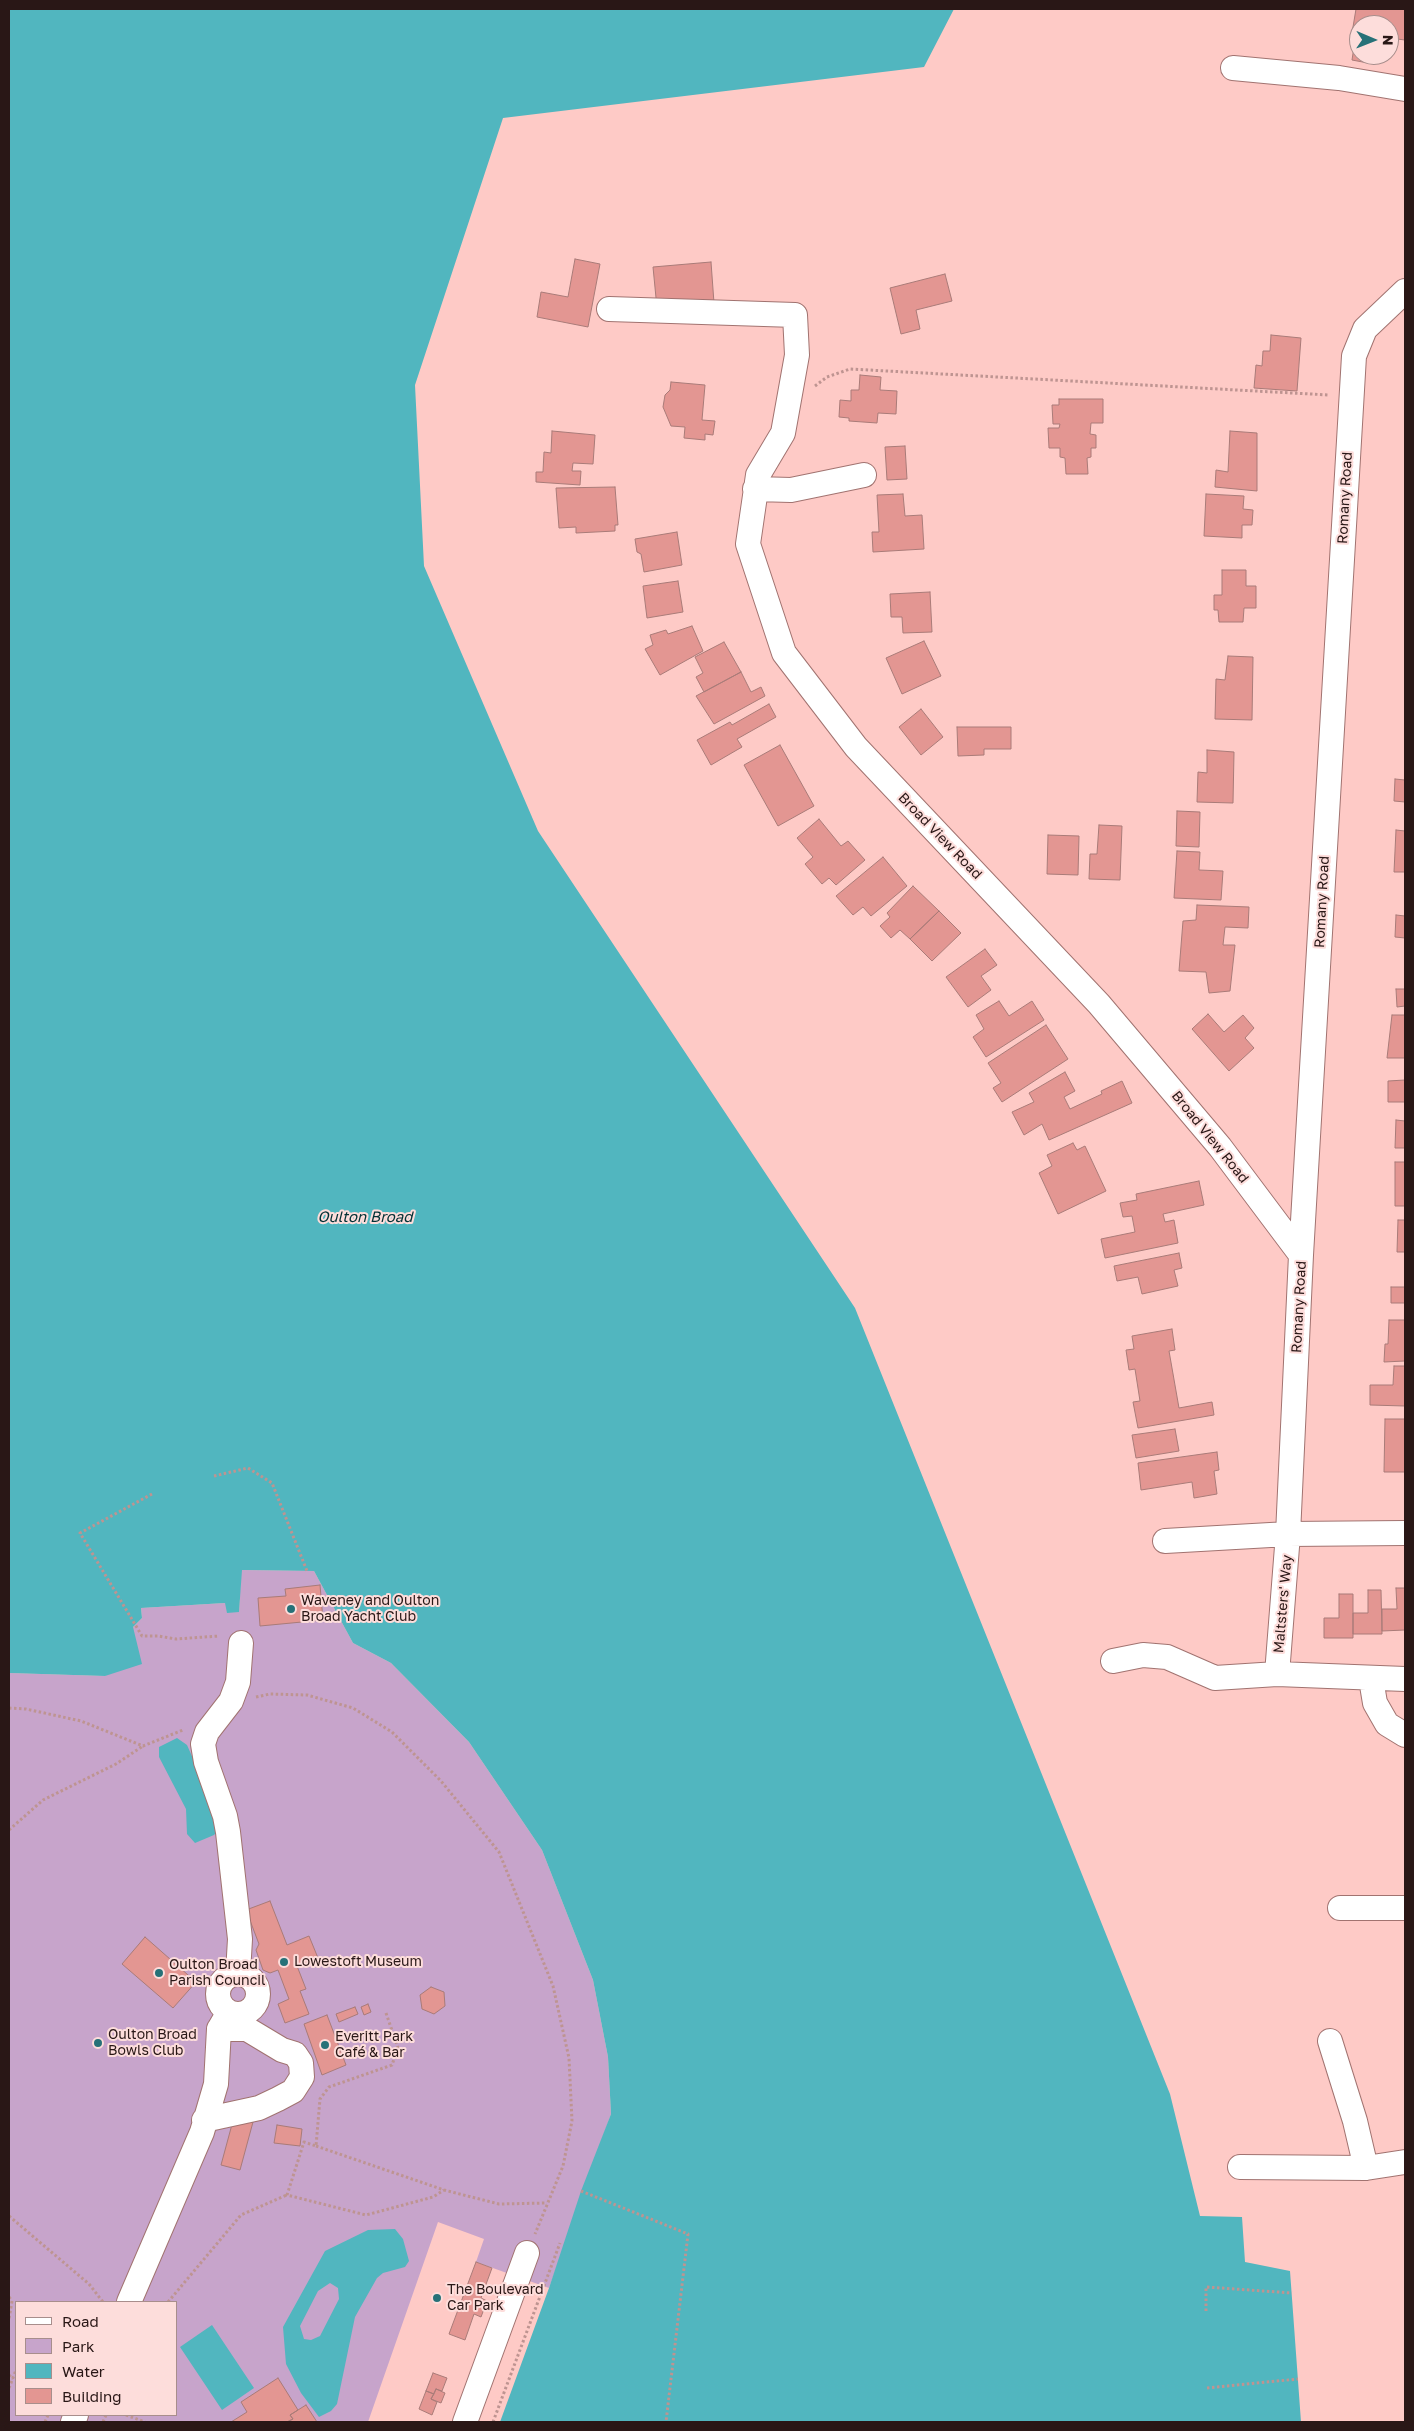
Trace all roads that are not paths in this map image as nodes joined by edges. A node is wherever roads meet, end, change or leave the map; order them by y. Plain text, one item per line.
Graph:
1 (1233, 68) dead end
2 (1405, 89) edge
3 (1405, 291) edge
4 (609, 309) dead end
5 (864, 475) dead end
6 (755, 489) junction
7 (1301, 1255) junction
8 (1405, 1533) edge
9 (1288, 1534) junction
10 (1165, 1541) dead end
11 (232, 1640) road end
12 (1113, 1661) dead end
13 (1276, 1674) junction
14 (1371, 1679) junction
15 (1405, 1679) edge
16 (1405, 1734) edge
17 (1340, 1908) dead end
18 (1405, 1908) edge
19 (224, 2020) junction
20 (1330, 2041) dead end
21 (204, 2120) junction
22 (1405, 2162) edge
23 (1240, 2168) dead end
24 (1366, 2168) junction
25 (527, 2253) road end
26 (130, 2301) edge
27 (465, 2422) edge

1 - 2 street
3 - 7 street, Romany Road
4 - 6 street, Broad View Road
5 - 6 street
6 - 7 street, Broad View Road
7 - 9 street, Romany Road
8 - 9 street
9 - 10 street
9 - 13 street, Maltsters' Way
11 - 19 street
12 - 13 street, Maltsters' Way
13 - 14 street, Maltsters' Way
14 - 15 street, Maltsters' Way
14 - 16 street
17 - 18 street
19 - 21 street
19 - 21 street
20 - 24 street
21 - 26 street
22 - 24 street
23 - 24 street
25 - 27 street

